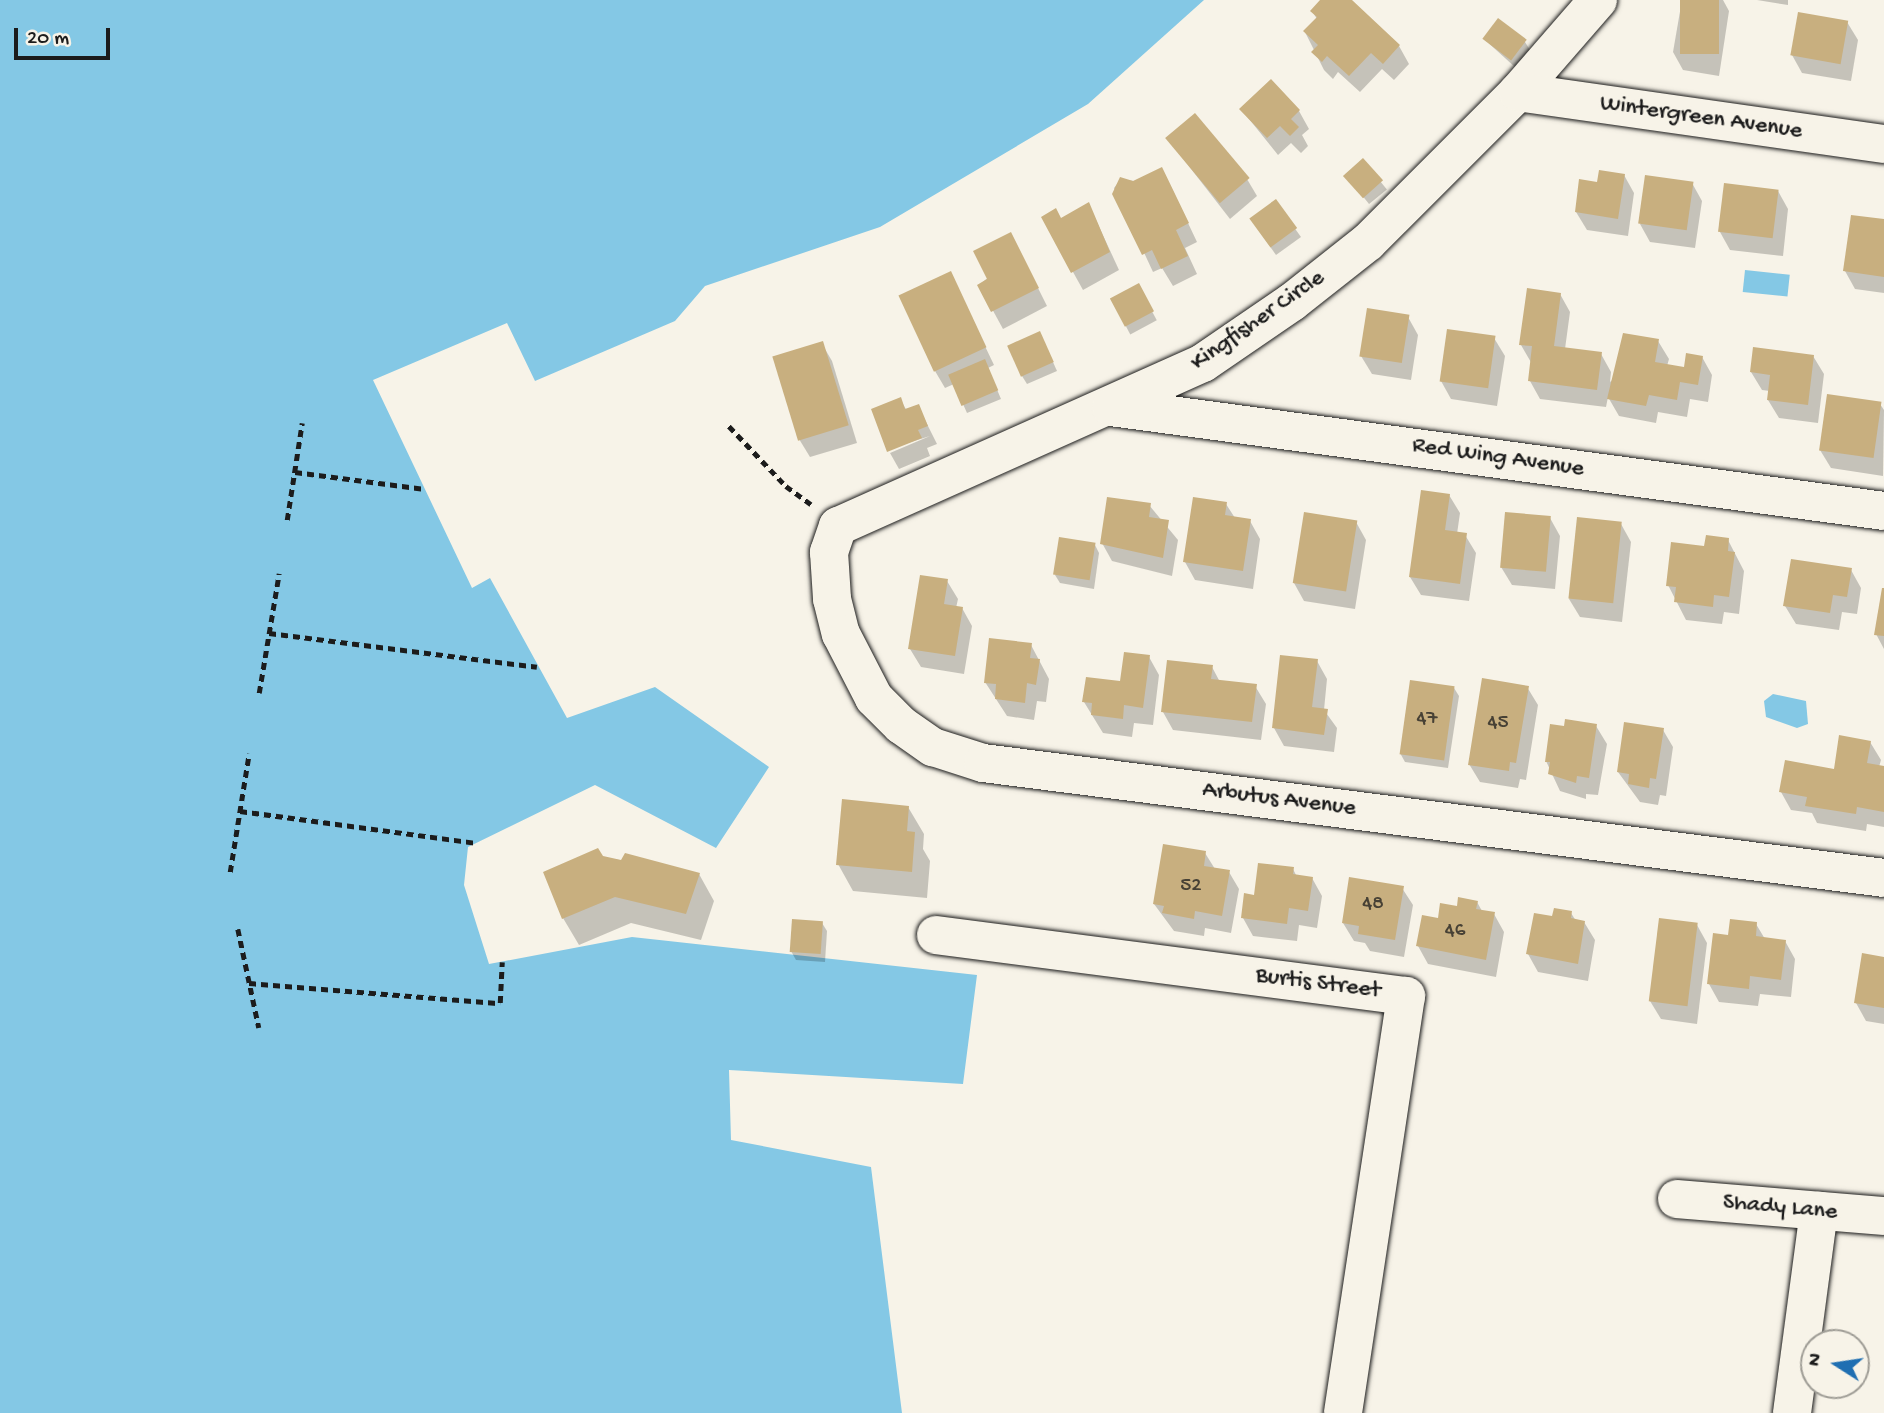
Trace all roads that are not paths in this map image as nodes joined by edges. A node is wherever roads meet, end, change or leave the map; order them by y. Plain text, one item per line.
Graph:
1 (1598, 0) edge
2 (1518, 92) junction
3 (1884, 144) edge
4 (1111, 407) junction
5 (1884, 511) edge
6 (838, 526) joint
7 (1884, 877) edge
8 (936, 934) dead end
9 (1677, 1199) dead end
10 (1819, 1211) junction
11 (1884, 1216) edge
12 (1343, 1413) edge
13 (1792, 1413) edge

1 - 2 street, Kingfisher Circle
2 - 3 street, Wintergreen Avenue
2 - 4 street, Kingfisher Circle
4 - 5 street, Red Wing Avenue
4 - 6 street, Kingfisher Circle
6 - 7 street, Arbutus Avenue
8 - 12 street, Burtis Street
9 - 10 street, Shady Lane
10 - 11 street, Shady Lane
10 - 13 street

